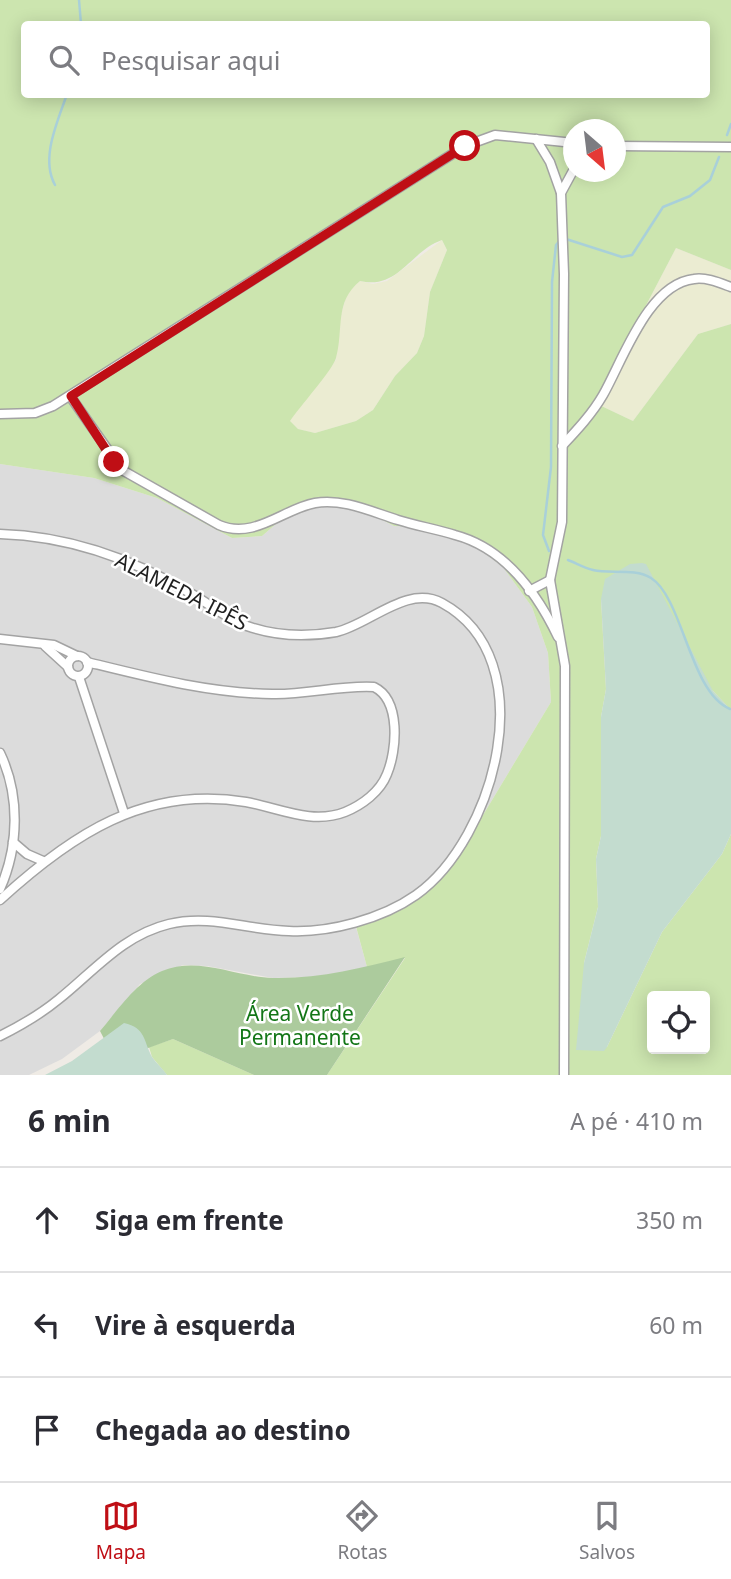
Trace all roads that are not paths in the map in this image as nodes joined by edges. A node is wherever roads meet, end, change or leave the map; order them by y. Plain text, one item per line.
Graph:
1 (536, 139) junction
2 (563, 142) edge
3 (626, 146) edge
4 (731, 147) edge
5 (566, 182) edge
6 (561, 193) junction
7 (731, 287) edge
8 (71, 396) junction
9 (0, 414) edge
10 (562, 446) junction
11 (0, 534) edge
12 (550, 580) junction
13 (529, 591) junction
14 (0, 639) edge
15 (43, 645) junction
16 (563, 649) junction
17 (77, 656) junction
18 (87, 662) junction
19 (68, 667) junction
20 (79, 677) junction
21 (0, 753) edge
22 (124, 813) junction
23 (13, 842) junction
24 (43, 861) junction
25 (0, 888) edge
26 (0, 900) edge
27 (0, 1036) edge
28 (564, 1075) edge

1 - 2 street
1 - 6 street
1 - 8 street
3 - 4 street
5 - 6 street
6 - 10 street
7 - 10 street
8 - 9 street
8 - 13 street
10 - 12 street
11 - 27 street, ALAMEDA IPÊS
12 - 13 street
12 - 16 street
13 - 16 street
14 - 15 street
15 - 17 street
15 - 19 street
16 - 28 street
17 - 18 street
17 - 19 street
18 - 20 street
18 - 22 street
19 - 20 street
20 - 22 street
21 - 23 street
22 - 24 street
23 - 24 street
23 - 25 street
24 - 26 street

